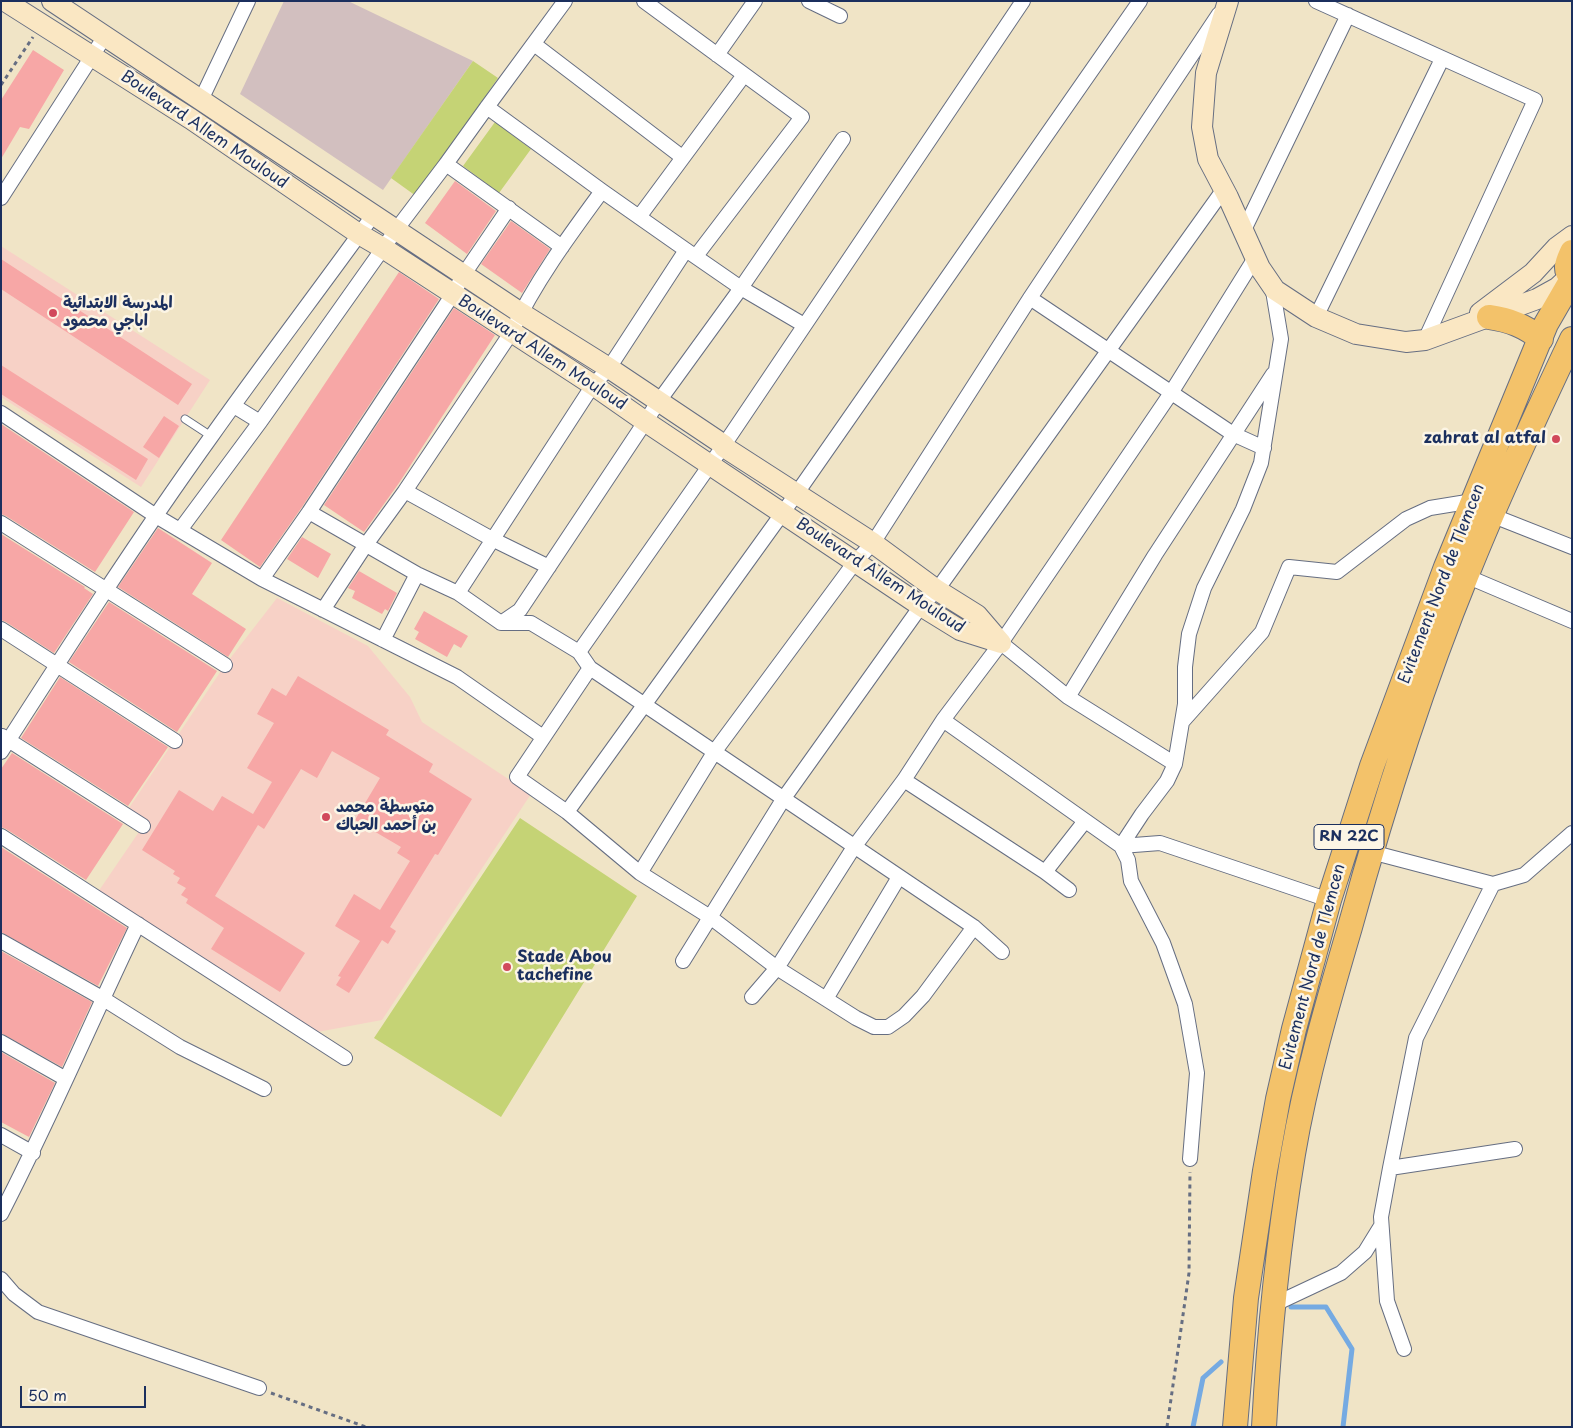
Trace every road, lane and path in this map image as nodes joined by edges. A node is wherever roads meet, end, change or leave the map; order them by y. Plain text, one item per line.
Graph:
1 (5, 1) edge
2 (52, 1) edge
3 (248, 1) edge
4 (565, 1) edge
5 (644, 1) edge
6 (755, 1) edge
7 (808, 1) edge
8 (1023, 1) edge
9 (1140, 1) edge
10 (1228, 1) edge
11 (1316, 1) edge
12 (1348, 15) junction
13 (840, 16) dead end
14 (41, 24) junction
15 (105, 36) junction
16 (534, 44) junction
17 (717, 55) junction
18 (92, 56) junction
19 (1442, 58) junction
20 (744, 75) junction
21 (1, 84) edge
22 (201, 100) junction
23 (486, 107) junction
24 (191, 119) junction
25 (843, 140) dead end
26 (682, 157) junction
27 (446, 164) junction
28 (1224, 189) junction
29 (602, 191) junction
30 (3, 193) edge
31 (510, 208) junction
32 (374, 214) junction
33 (639, 217) junction
34 (396, 230) junction
35 (1243, 232) junction
36 (359, 234) junction
37 (1572, 236) edge
38 (562, 247) junction
39 (383, 248) junction
40 (1572, 252) edge
41 (691, 253) junction
42 (1255, 258) junction
43 (464, 274) junction
44 (1571, 277) edge
45 (1272, 285) junction
46 (741, 288) junction
47 (452, 294) junction
48 (1030, 298) junction
49 (521, 313) junction
50 (1490, 317) junction
51 (1316, 318) junction
52 (804, 325) junction
53 (1459, 328) junction
54 (511, 332) junction
55 (1541, 339) junction
56 (1572, 339) edge
57 (1425, 340) junction
58 (1109, 350) junction
59 (609, 368) junction
60 (1277, 369) junction
61 (593, 385) junction
62 (1171, 393) junction
63 (659, 401) junction
64 (234, 406) junction
65 (1, 413) edge
66 (185, 419) dead end
67 (260, 422) junction
68 (646, 422) junction
69 (1233, 434) junction
70 (211, 436) junction
71 (724, 445) junction
72 (1264, 448) junction
73 (711, 464) junction
74 (405, 491) junction
75 (797, 493) junction
76 (1482, 508) junction
77 (309, 512) junction
78 (782, 513) junction
79 (156, 516) junction
80 (1, 523) edge
81 (180, 530) junction
82 (492, 539) junction
83 (873, 543) junction
84 (365, 546) junction
85 (1572, 547) edge
86 (855, 562) junction
87 (549, 567) junction
88 (417, 574) junction
89 (1466, 576) junction
90 (262, 579) junction
91 (106, 589) junction
92 (937, 590) junction
93 (458, 593) junction
94 (921, 606) junction
95 (323, 610) junction
96 (1572, 621) edge
97 (502, 623) junction
98 (1, 629) edge
99 (384, 640) junction
100 (1001, 643) junction
101 (579, 652) junction
102 (56, 665) junction
103 (225, 666) dead end
104 (590, 668) junction
105 (1068, 697) junction
106 (645, 704) junction
107 (943, 720) junction
108 (1182, 722) junction
109 (543, 737) junction
110 (175, 741) dead end
111 (4, 743) edge
112 (715, 751) junction
113 (1175, 764) junction
114 (904, 780) junction
115 (784, 798) junction
116 (567, 812) junction
117 (1085, 821) junction
118 (143, 826) dead end
119 (1572, 832) edge
120 (1, 836) edge
121 (1120, 846) junction
122 (854, 847) junction
123 (1371, 852) junction
124 (1045, 872) junction
125 (640, 873) junction
126 (899, 877) junction
127 (1492, 884) junction
128 (1069, 890) dead end
129 (1329, 900) junction
130 (710, 917) junction
131 (138, 924) junction
132 (974, 927) junction
133 (1, 941) edge
134 (1002, 952) dead end
135 (684, 961) dead end
136 (777, 968) junction
137 (752, 997) dead end
138 (102, 998) junction
139 (826, 999) junction
140 (1, 1042) edge
141 (345, 1058) dead end
142 (66, 1079) junction
143 (264, 1089) dead end
144 (1, 1135) edge
145 (1515, 1149) dead end
146 (33, 1153) junction
147 (1190, 1159) joint
148 (1390, 1168) junction
149 (1, 1214) edge
150 (1381, 1226) junction
151 (1, 1279) edge
152 (1273, 1305) junction
153 (1404, 1349) dead end
154 (258, 1388) joint
155 (366, 1427) edge
156 (1167, 1427) edge
157 (1235, 1427) edge
158 (1264, 1427) edge

1 - 14 main road, Boulevard Allem Mouloud
2 - 15 main road, Boulevard Allem Mouloud
3 - 22 street
4 - 16 street
5 - 17 street
6 - 17 street
7 - 13 street
8 - 52 street
9 - 75 street
10 - 28 main road
10 - 48 street
11 - 12 street
12 - 19 street
12 - 35 street
14 - 18 main road, Boulevard Allem Mouloud
14 - 21 path
15 - 18 street
15 - 22 main road, Boulevard Allem Mouloud
16 - 23 street
16 - 26 street
17 - 20 street
18 - 24 main road, Boulevard Allem Mouloud
18 - 30 street
19 - 51 street
19 - 57 street
20 - 26 street
20 - 41 street
22 - 24 main road
22 - 32 main road, Boulevard Allem Mouloud
23 - 27 street
23 - 29 street
24 - 36 main road, Boulevard Allem Mouloud
25 - 46 street
26 - 33 street
27 - 31 street
27 - 34 street
28 - 35 main road
28 - 58 street
29 - 33 street
29 - 38 street
31 - 38 street
31 - 43 street
32 - 34 main road, Boulevard Allem Mouloud
32 - 36 street
33 - 41 street
34 - 39 street
34 - 43 main road, Boulevard Allem Mouloud
35 - 42 main road
36 - 39 main road, Boulevard Allem Mouloud
36 - 64 street
37 - 53 main road
38 - 49 street
39 - 47 main road, Boulevard Allem Mouloud
39 - 67 street
40 - 44 highway
41 - 46 street
41 - 59 street
42 - 45 main road
42 - 62 street
43 - 47 street
43 - 49 main road, Boulevard Allem Mouloud
44 - 50 main road
44 - 55 highway, Evitement Nord de Tlemcen / RN 22C
45 - 51 main road
45 - 60 street
46 - 52 street
46 - 63 street
47 - 54 main road, Boulevard Allem Mouloud
47 - 77 street
48 - 58 street
48 - 83 street
49 - 54 street
49 - 59 main road, Boulevard Allem Mouloud
50 - 53 main road
50 - 55 highway
51 - 57 main road
52 - 71 street
53 - 57 main road
54 - 61 main road, Boulevard Allem Mouloud
54 - 74 street
55 - 76 highway, Evitement Nord de Tlemcen / RN 22C
56 - 76 highway, Evitement Nord de Tlemcen / RN 22C
58 - 62 street
58 - 92 street
59 - 61 street
59 - 63 main road, Boulevard Allem Mouloud
60 - 69 street
60 - 72 street
61 - 68 main road, Boulevard Allem Mouloud
61 - 82 street
62 - 69 street
62 - 100 street
63 - 68 street
63 - 71 main road, Boulevard Allem Mouloud
64 - 67 street
64 - 70 street
65 - 79 street
66 - 70 lane
67 - 81 street
68 - 73 main road, Boulevard Allem Mouloud
68 - 87 street
69 - 72 street
69 - 105 street
70 - 79 street
71 - 73 street
71 - 75 main road, Boulevard Allem Mouloud
72 - 108 street
73 - 78 main road, Boulevard Allem Mouloud
73 - 101 street
74 - 82 street
74 - 84 street
75 - 78 street
75 - 83 main road, Boulevard Allem Mouloud
76 - 85 street
76 - 89 highway, Evitement Nord de Tlemcen / RN 22C
76 - 108 street
76 - 129 highway, Evitement Nord de Tlemcen / RN 22C
77 - 84 street
77 - 90 street
78 - 86 main road, Boulevard Allem Mouloud
78 - 106 street
79 - 81 street
79 - 91 street
80 - 91 street
81 - 90 street
82 - 87 street
82 - 93 street
83 - 86 street
83 - 92 main road, Boulevard Allem Mouloud
84 - 88 street
84 - 95 street
86 - 94 main road, Boulevard Allem Mouloud
86 - 112 street
87 - 97 street
88 - 93 street
88 - 99 street
89 - 96 street
89 - 123 highway, Evitement Nord de Tlemcen / RN 22C
90 - 95 street
91 - 102 street
91 - 103 street
92 - 94 street
92 - 100 main road, Boulevard Allem Mouloud
93 - 97 street
94 - 100 main road, Boulevard Allem Mouloud
94 - 115 street
95 - 99 street
97 - 101 street
98 - 102 street
99 - 109 street
100 - 105 street
100 - 107 street
101 - 104 street
102 - 110 street
102 - 111 street
104 - 106 street
104 - 109 street
105 - 113 street
106 - 112 street
106 - 116 street
107 - 114 street
107 - 117 street
108 - 113 street
109 - 116 street
111 - 118 street
112 - 115 street
112 - 125 street
113 - 121 street
114 - 122 street
114 - 124 street
115 - 122 street
115 - 130 street
116 - 125 street
117 - 121 street
117 - 124 street
119 - 127 street
120 - 131 street
121 - 129 street
121 - 147 street
122 - 126 street
122 - 136 street
123 - 127 street
123 - 152 highway, Evitement Nord de Tlemcen / RN 22C
124 - 128 street
125 - 130 street
126 - 132 street
126 - 139 street
127 - 148 street
129 - 157 highway, Evitement Nord de Tlemcen / RN 22C
130 - 135 street
130 - 136 street
131 - 138 street
131 - 141 street
132 - 134 street
132 - 139 street
133 - 138 street
136 - 137 street
136 - 139 street
138 - 142 street
138 - 143 street
140 - 142 street
142 - 146 street
144 - 146 street
145 - 148 street
146 - 149 street
147 - 156 path
148 - 150 street
150 - 152 street
150 - 153 street
151 - 154 street
152 - 158 highway, Evitement Nord de Tlemcen / RN 22C
154 - 155 path

